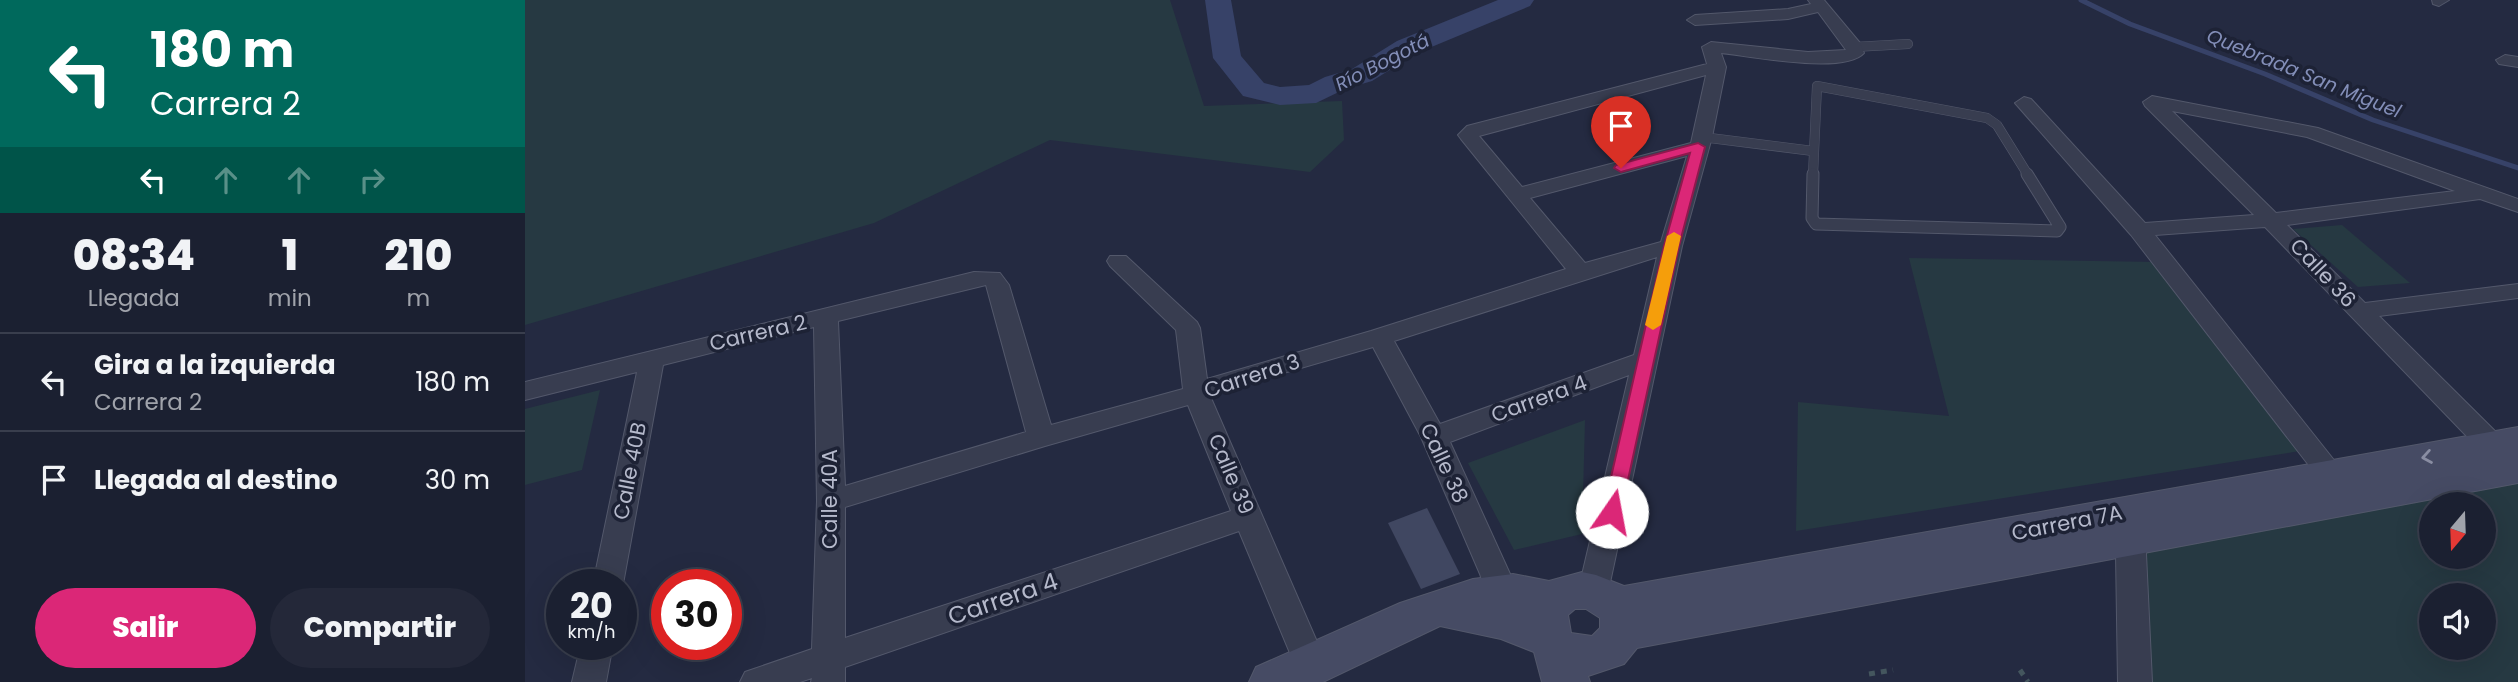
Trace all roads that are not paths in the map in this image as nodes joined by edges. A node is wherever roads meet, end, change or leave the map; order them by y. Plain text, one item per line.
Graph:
1 (1818, 4) edge
2 (1695, 20) dead end
3 (1908, 44) dead end
4 (1854, 47) junction
5 (1714, 57) junction
6 (2024, 103) dead end
7 (1700, 142) junction
8 (1813, 151) junction
9 (2481, 194) junction
10 (1517, 195) junction
11 (2518, 206) edge
12 (2274, 220) junction
13 (2139, 230) junction
14 (1671, 246) junction
15 (1118, 261) dead end
16 (1580, 272) junction
17 (2518, 291) edge
18 (2358, 311) junction
19 (826, 317) junction
20 (1380, 337) junction
21 (652, 358) junction
22 (1645, 360) junction
23 (525, 391) edge
24 (1196, 394) junction
25 (1041, 437) junction
26 (1434, 438) junction
27 (2509, 451) edge
28 (2330, 474) junction
29 (831, 501) junction
30 (1249, 516) junction
31 (2134, 537) junction
32 (611, 569) edge
33 (1500, 593) junction
34 (1432, 611) junction
35 (1585, 637) edge
36 (594, 660) edge
37 (828, 670) edge
38 (1293, 674) edge
39 (589, 682) edge
40 (757, 682) edge
41 (2135, 682) edge

1 - 2 street
1 - 4 street
3 - 4 lane
4 - 5 street
5 - 7 street
5 - 10 street
6 - 13 street
7 - 8 lane
7 - 10 street
7 - 14 street
8 - 8 lane
9 - 11 street
9 - 12 street
9 - 12 street, Calle 36
10 - 16 street
12 - 13 street
12 - 18 street, Calle 36
13 - 28 street
14 - 16 street, Carrera 3
14 - 22 street
15 - 24 street, Calle 39
16 - 20 street, Carrera 3
17 - 18 street
18 - 27 street, Calle 36
19 - 21 street, Carrera 2
19 - 25 street, Carrera 2
19 - 29 street, Calle 40A
20 - 24 street, Carrera 3
20 - 26 street, Calle 38
21 - 23 street, Carrera 2
21 - 32 street, Calle 40B
22 - 26 street, Carrera 4
22 - 35 street
24 - 25 street, Carrera 3
24 - 30 street, Calle 39
25 - 29 street, Carrera 3
26 - 33 street, Calle 38
27 -> 28 main road, Carrera 7A
27 - 31 main road, Carrera 7A
28 - 35 main road, Carrera 7A
29 - 37 street, Calle 40A
30 - 37 street, Carrera 4
30 - 38 street, Calle 39
31 - 35 main road, Carrera 7A
31 - 41 street
33 - 34 main road
33 - 35 main road
34 - 35 main road
34 - 38 main road
36 - 39 street
37 - 40 street, Carrera 4

